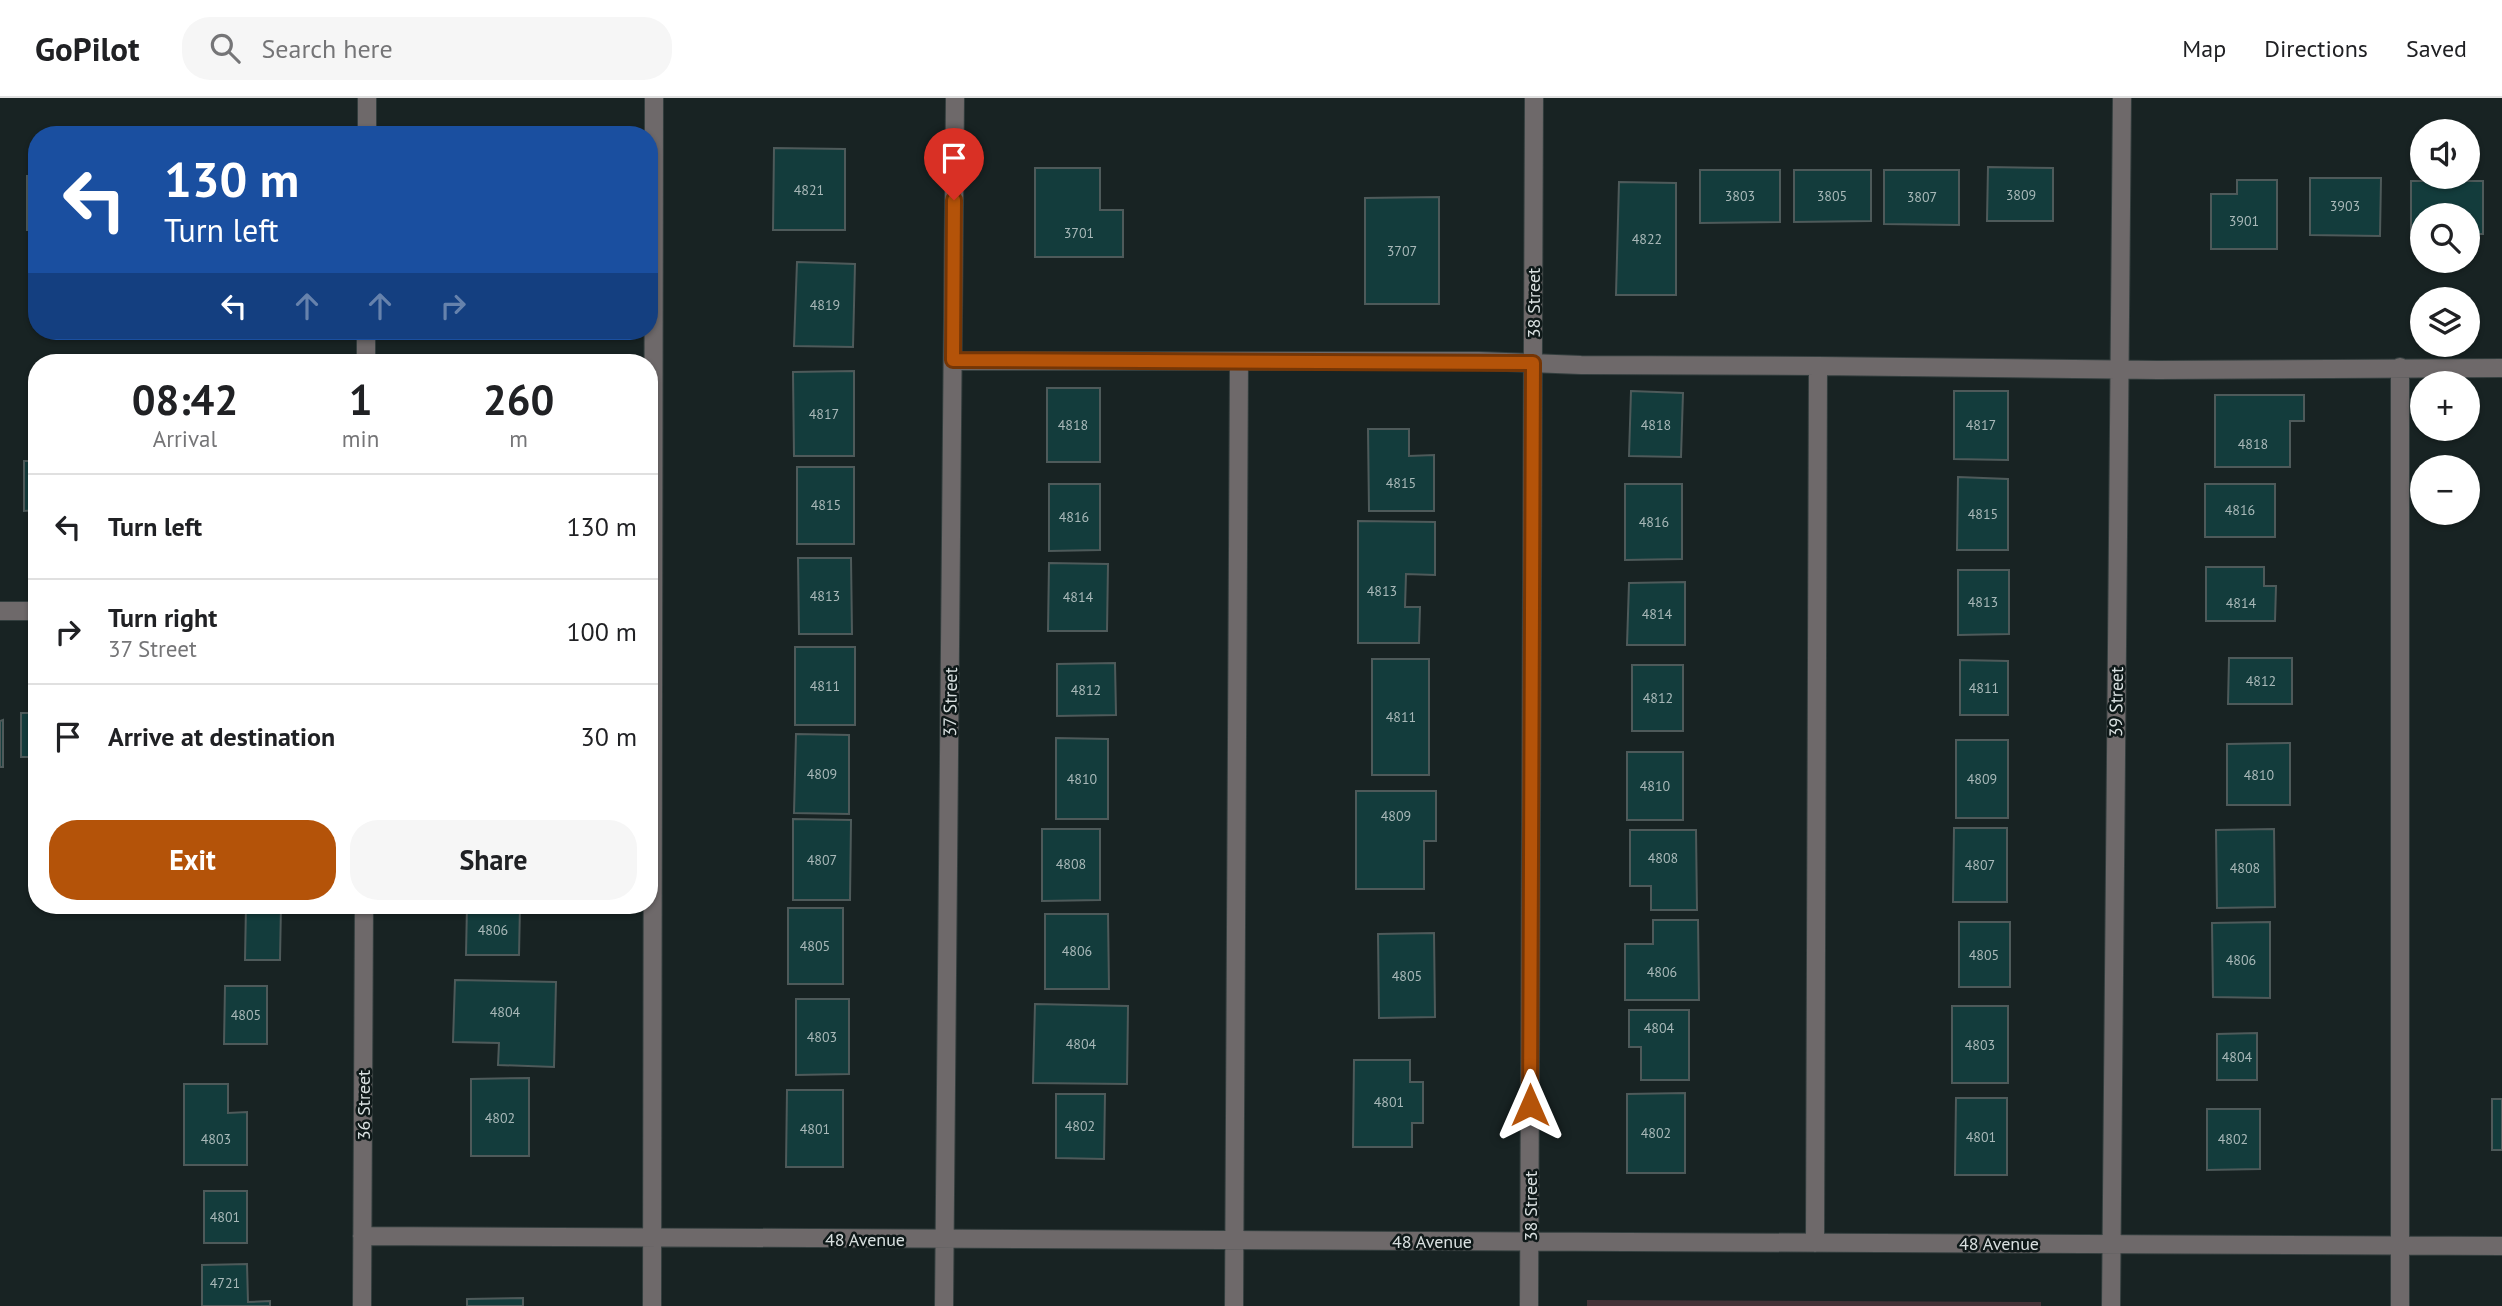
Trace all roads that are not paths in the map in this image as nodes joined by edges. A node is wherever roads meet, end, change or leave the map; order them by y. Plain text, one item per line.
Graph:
1 (367, 98) edge
2 (654, 98) edge
3 (955, 98) edge
4 (1534, 98) edge
5 (2122, 98) edge
6 (367, 126) edge
7 (654, 126) edge
8 (953, 360) junction
9 (1239, 361) junction
10 (1533, 363) junction
11 (1818, 366) junction
12 (2400, 367) junction
13 (2502, 368) edge
14 (2119, 369) junction
15 (0, 611) edge
16 (28, 611) edge
17 (364, 914) edge
18 (653, 914) edge
19 (362, 1236) junction
20 (652, 1238) junction
21 (944, 1240) junction
22 (1234, 1241) junction
23 (1530, 1242) junction
24 (1815, 1242) junction
25 (2111, 1243) junction
26 (2400, 1245) junction
27 (2502, 1246) edge
28 (362, 1306) edge
29 (652, 1306) edge
30 (944, 1306) edge
31 (1234, 1306) edge
32 (1530, 1306) edge
33 (2110, 1306) edge
34 (2400, 1306) edge

1 - 6 street
2 - 7 street
3 - 8 street, 37 Street
4 - 10 street, 38 Street
5 - 14 street, 39 Street
8 - 9 street
8 - 21 street, 37 Street
9 - 10 street
9 - 22 street
10 - 11 street
10 - 23 street, 38 Street
11 - 14 street
11 - 24 street
12 - 13 street
12 - 14 street
12 - 26 street
14 - 25 street, 39 Street
15 - 16 street
17 - 19 street, 36 Street
18 - 20 street
19 - 20 street, 48 Avenue
19 - 28 street, 36 Street
20 - 21 street, 48 Avenue
20 - 29 street
21 - 22 street, 48 Avenue
21 - 30 street, 37 Street
22 - 23 street, 48 Avenue
22 - 31 street
23 - 24 street, 48 Avenue
23 - 32 street, 38 Street
24 - 25 street, 48 Avenue
25 - 26 street, 48 Avenue
25 - 33 street, 39 Street
26 - 27 street, 48 Avenue
26 - 34 street

